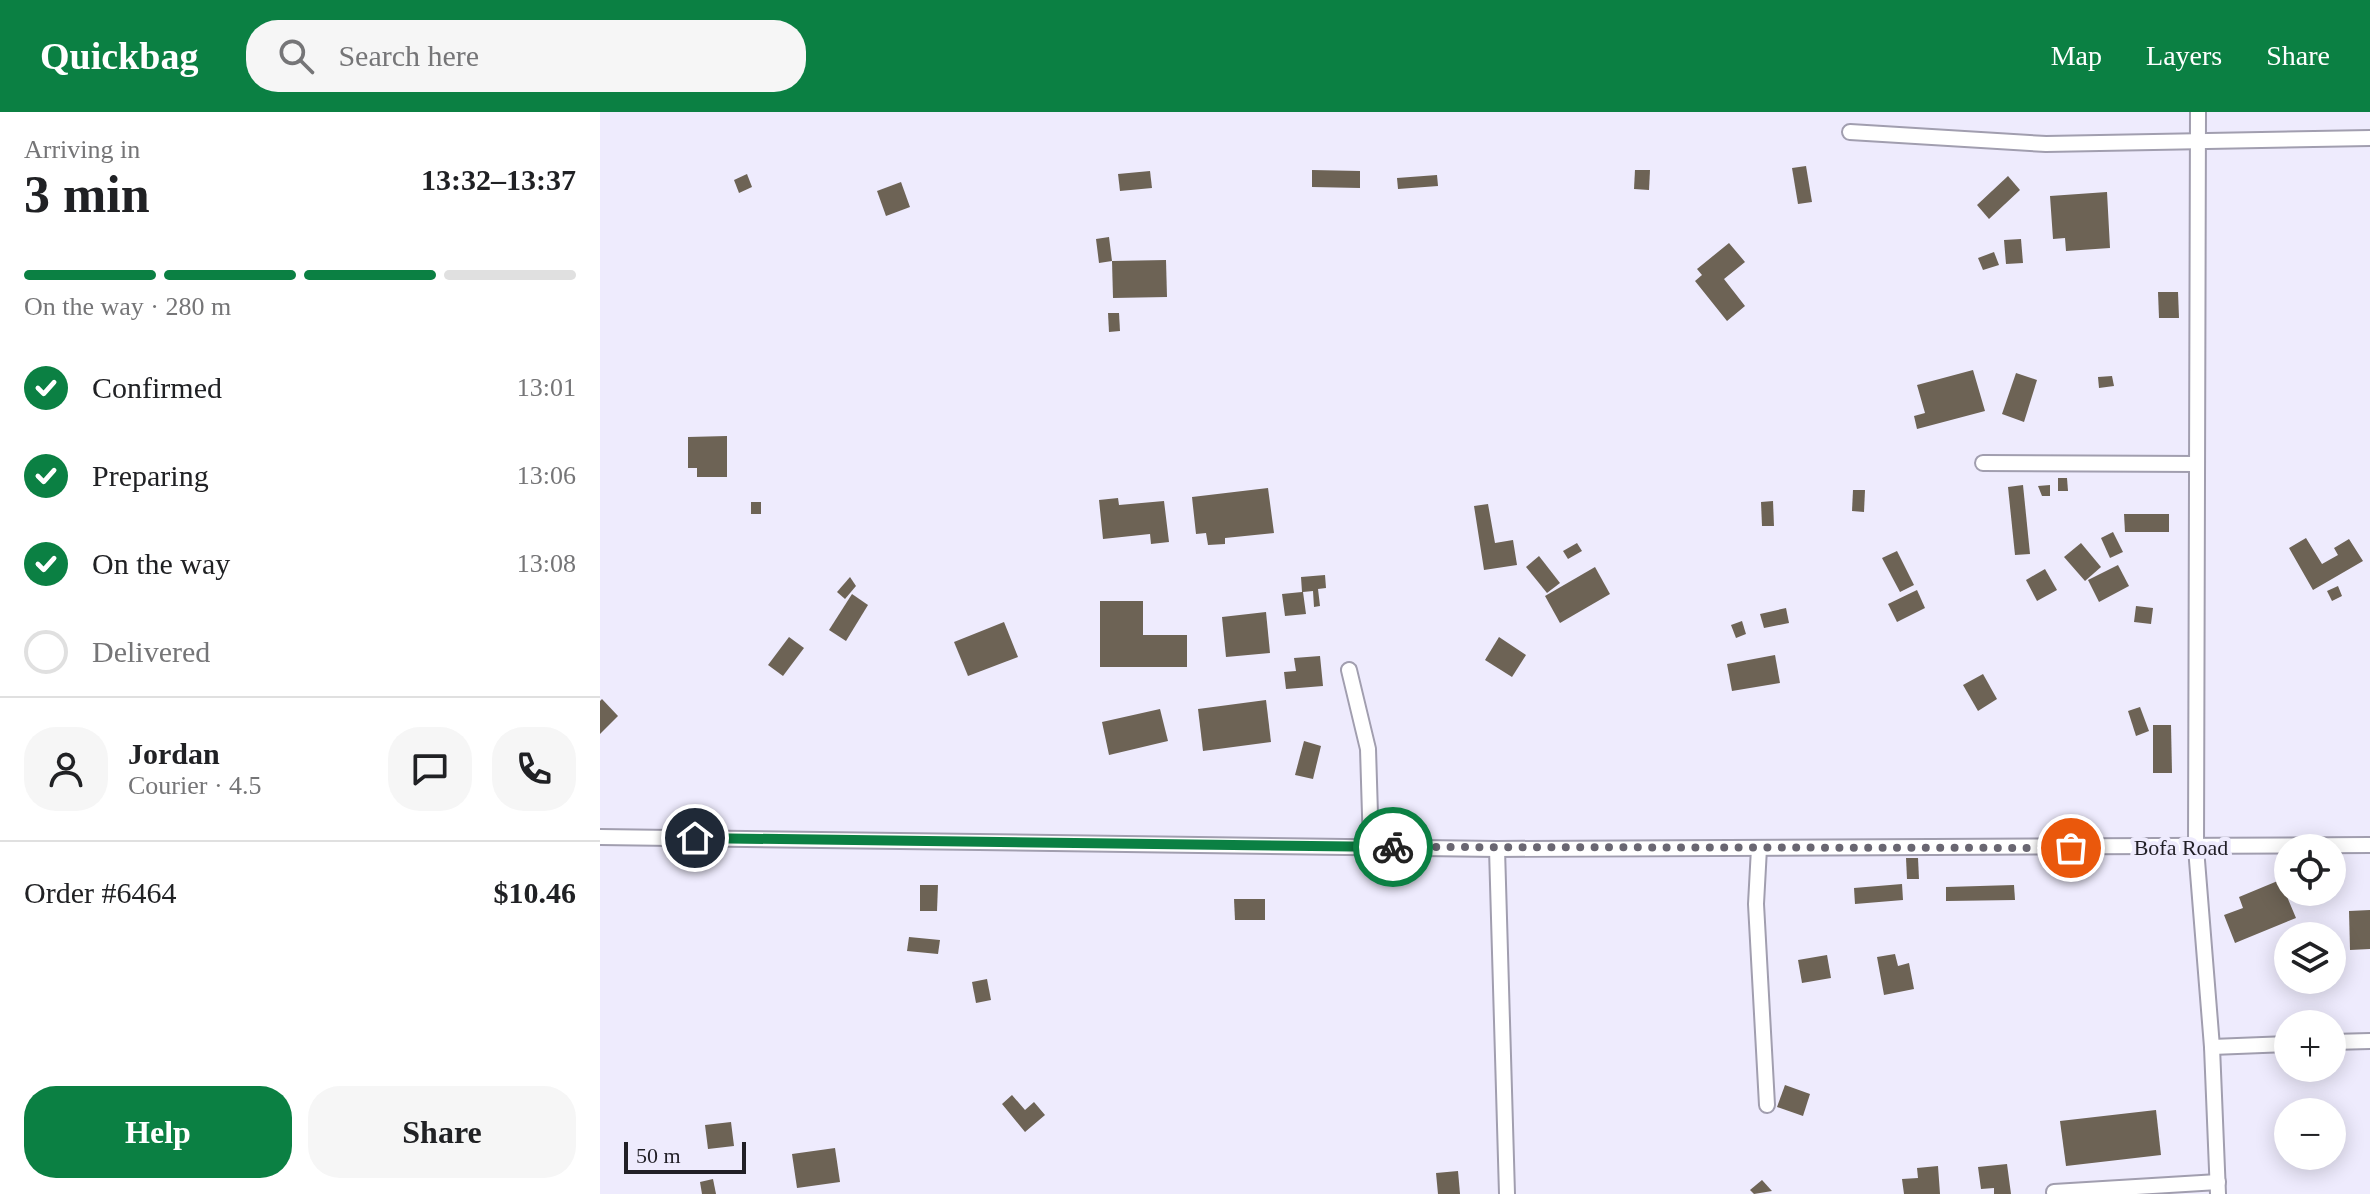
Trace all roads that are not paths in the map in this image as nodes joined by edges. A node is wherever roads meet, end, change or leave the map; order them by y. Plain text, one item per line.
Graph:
1 (2198, 112) edge
2 (1850, 132) dead end
3 (2370, 138) edge
4 (2198, 142) junction
5 (1983, 463) dead end
6 (2197, 464) junction
7 (1349, 670) dead end
8 (600, 837) edge
9 (2370, 845) edge
10 (1371, 847) junction
11 (1759, 848) junction
12 (2196, 848) junction
13 (1497, 849) junction
14 (2370, 1041) edge
15 (2346, 1042) edge
16 (2274, 1045) edge
17 (2212, 1047) junction
18 (1767, 1105) dead end
19 (2218, 1188) edge
20 (2054, 1192) dead end
21 (1507, 1194) edge

1 - 4 street
2 - 4 street
3 - 4 street
4 - 6 street
5 - 6 street
6 - 12 street
7 - 10 street
8 - 10 street, Bofa Road
9 - 12 street, Bofa Road
10 - 13 street, Bofa Road
11 - 12 street, Bofa Road
11 - 13 street, Bofa Road
11 - 18 street
12 - 17 street
13 - 21 street
14 - 15 street
16 - 17 street
17 - 19 street
19 - 20 street

